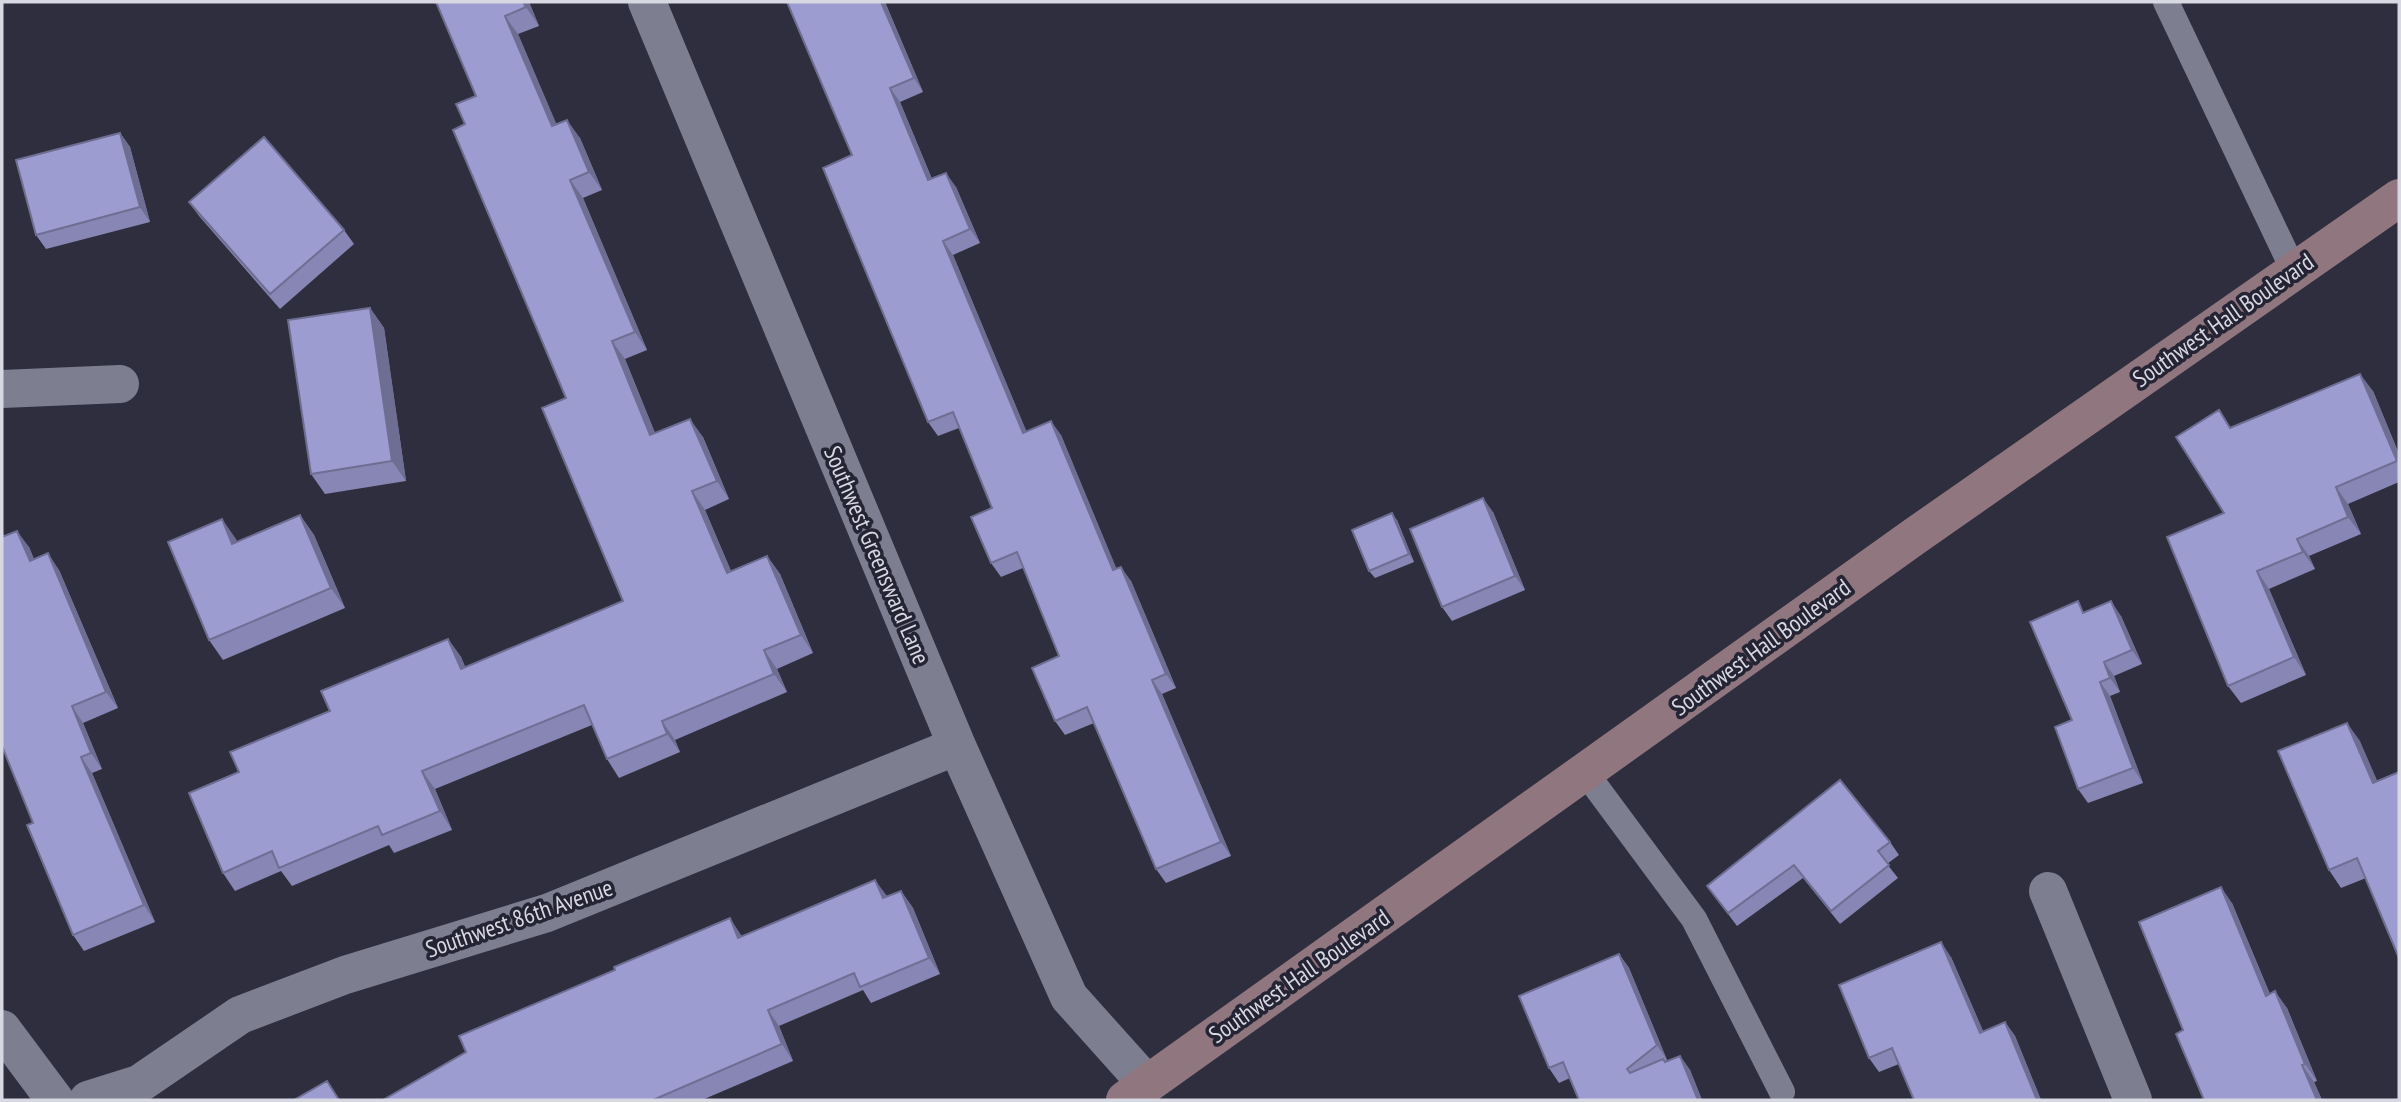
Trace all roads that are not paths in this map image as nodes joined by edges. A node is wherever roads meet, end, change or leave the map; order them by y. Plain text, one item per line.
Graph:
1 (647, 2) edge
2 (2166, 2) edge
3 (2399, 198) edge
4 (2294, 271) junction
5 (120, 384) dead end
6 (2, 389) edge
7 (957, 746) junction
8 (1586, 772) junction
9 (2048, 891) dead end
10 (2, 1029) edge
11 (1136, 1092) edge
12 (1782, 1092) dead end
13 (55, 1100) edge
14 (88, 1100) edge
15 (2133, 1100) edge

1 - 7 street, Southwest Greensward Lane
2 - 4 lane
3 - 4 main road, Southwest Hall Boulevard
4 - 8 main road, Southwest Hall Boulevard
5 - 6 street
7 - 11 street, Southwest Greensward Lane
7 - 14 street, Southwest 86th Avenue
8 - 11 main road, Southwest Hall Boulevard
8 - 12 lane
9 - 15 street
10 - 13 street

